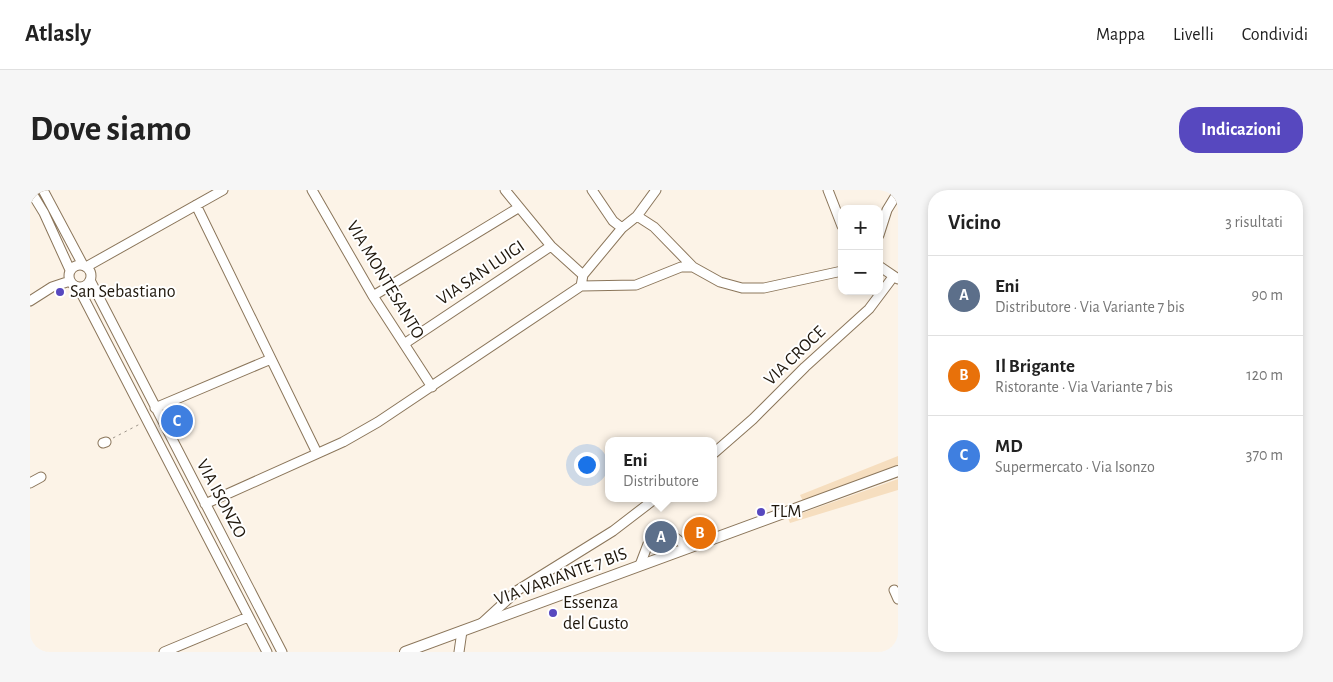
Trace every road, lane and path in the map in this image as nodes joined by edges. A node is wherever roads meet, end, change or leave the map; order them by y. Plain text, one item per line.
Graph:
1 (30, 190) edge
2 (43, 190) edge
3 (223, 190) edge
4 (312, 190) edge
5 (505, 190) edge
6 (592, 190) edge
7 (656, 190) edge
8 (828, 190) edge
9 (898, 191) edge
10 (209, 194) edge
11 (196, 205) junction
12 (518, 208) junction
13 (637, 216) junction
14 (838, 216) edge
15 (883, 222) edge
16 (622, 228) junction
17 (551, 246) junction
18 (84, 266) junction
19 (693, 267) junction
20 (883, 269) edge
21 (70, 270) junction
22 (838, 272) edge
23 (583, 275) junction
24 (895, 278) edge
25 (90, 280) junction
26 (70, 281) junction
27 (581, 286) junction
28 (78, 287) junction
29 (373, 296) junction
30 (30, 301) edge
31 (404, 344) junction
32 (271, 359) junction
33 (432, 387) junction
34 (155, 408) junction
35 (143, 426) dead end
36 (107, 441) dead end
37 (717, 450) edge
38 (317, 453) junction
39 (180, 456) junction
40 (168, 461) junction
41 (186, 467) junction
42 (898, 471) edge
43 (173, 473) junction
44 (41, 477) dead end
45 (30, 483) edge
46 (651, 502) edge
47 (205, 504) junction
48 (688, 548) junction
49 (640, 565) junction
50 (894, 590) dead end
51 (898, 599) edge
52 (248, 617) junction
53 (480, 624) junction
54 (462, 632) junction
55 (164, 652) edge
56 (267, 652) edge
57 (282, 652) edge
58 (405, 652) edge
59 (459, 652) edge

1 - 21 street
2 - 18 street
3 - 10 street
4 - 29 street, VIA MONTESANTO
5 - 12 street
6 - 16 street
7 - 13 street
8 - 14 street
9 - 15 street
10 - 11 street
11 - 18 street
11 - 32 street
12 - 17 street
12 - 29 street
13 - 16 street
13 - 19 street
16 - 23 street
17 - 23 street
17 - 31 street, VIA SAN LUIGI
18 - 21 street
18 - 25 street
19 - 22 street
19 - 27 street
20 - 24 street
21 - 26 street
23 - 27 street
24 - 37 street, VIA CROCE
25 - 28 street
25 - 34 street, VIA ISONZO
26 - 28 street
26 - 30 street
27 - 33 street
28 - 40 street, VIA ISONZO
29 - 31 street, VIA MONTESANTO
31 - 33 street, VIA MONTESANTO
32 - 34 street
32 - 38 street
33 - 38 street
34 - 39 street, VIA ISONZO
35 - 36 path
38 - 47 street
39 - 40 street
39 - 41 street, VIA ISONZO
40 - 43 street, VIA ISONZO
41 - 43 street
41 - 47 street, VIA ISONZO
42 - 48 main road, VIA VARIANTE 7 BIS
43 - 52 street, VIA ISONZO
44 - 45 street
46 - 53 street
47 - 57 street, VIA ISONZO
48 - 49 main road, VIA VARIANTE 7 BIS
48 - 49 street
49 - 53 main road, VIA VARIANTE 7 BIS
50 - 51 street
52 - 55 street
52 - 56 street, VIA ISONZO
53 - 54 main road, VIA VARIANTE 7 BIS
54 - 58 main road, VIA VARIANTE 7 BIS
54 - 59 street

